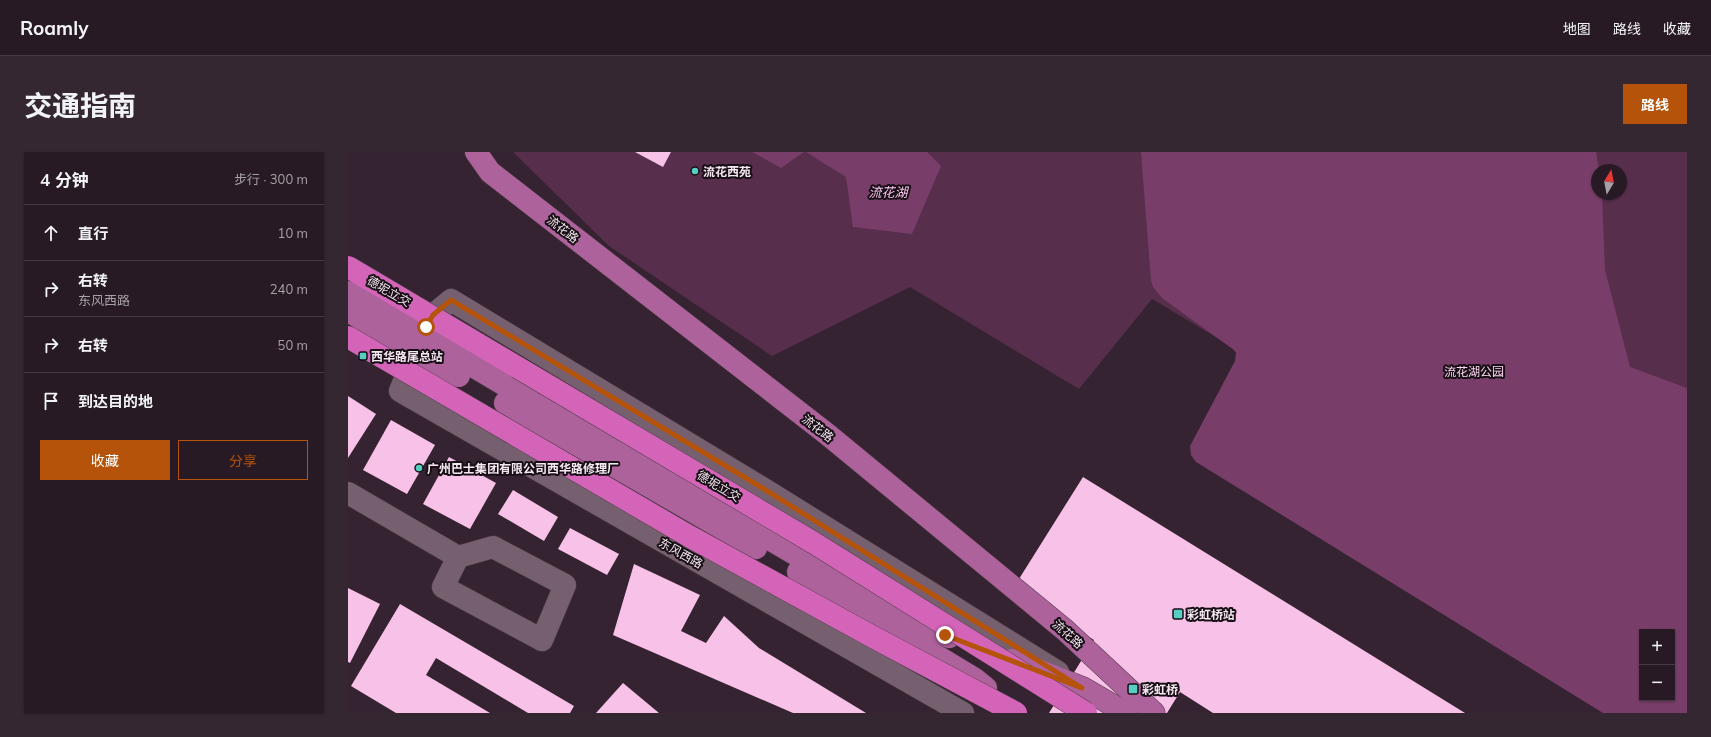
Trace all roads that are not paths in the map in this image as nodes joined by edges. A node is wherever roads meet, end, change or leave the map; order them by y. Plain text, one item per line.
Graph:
1 (476, 152) edge
2 (348, 267) edge
3 (348, 292) edge
4 (348, 311) edge
5 (348, 337) edge
6 (348, 493) edge
7 (458, 557) junction
8 (808, 570) junction
9 (975, 679) junction
10 (1082, 688) junction
11 (964, 713) edge
12 (1004, 713) edge
13 (1016, 713) edge
14 (1019, 713) edge
15 (1086, 713) edge
16 (1126, 713) edge
17 (1154, 713) edge

1 - 17 main road, 流花路
2 - 15 highway, 德坭立交, bridge
3 - 8 main road, 德坭立交, bridge
4 - 8 main road, bridge
5 - 13 highway, bridge
6 - 7 street
7 - 7 street
8 - 9 main road
8 - 10 main road
9 - 12 main road
9 - 14 main road
10 - 11 street, 东风西路
10 - 16 main road

